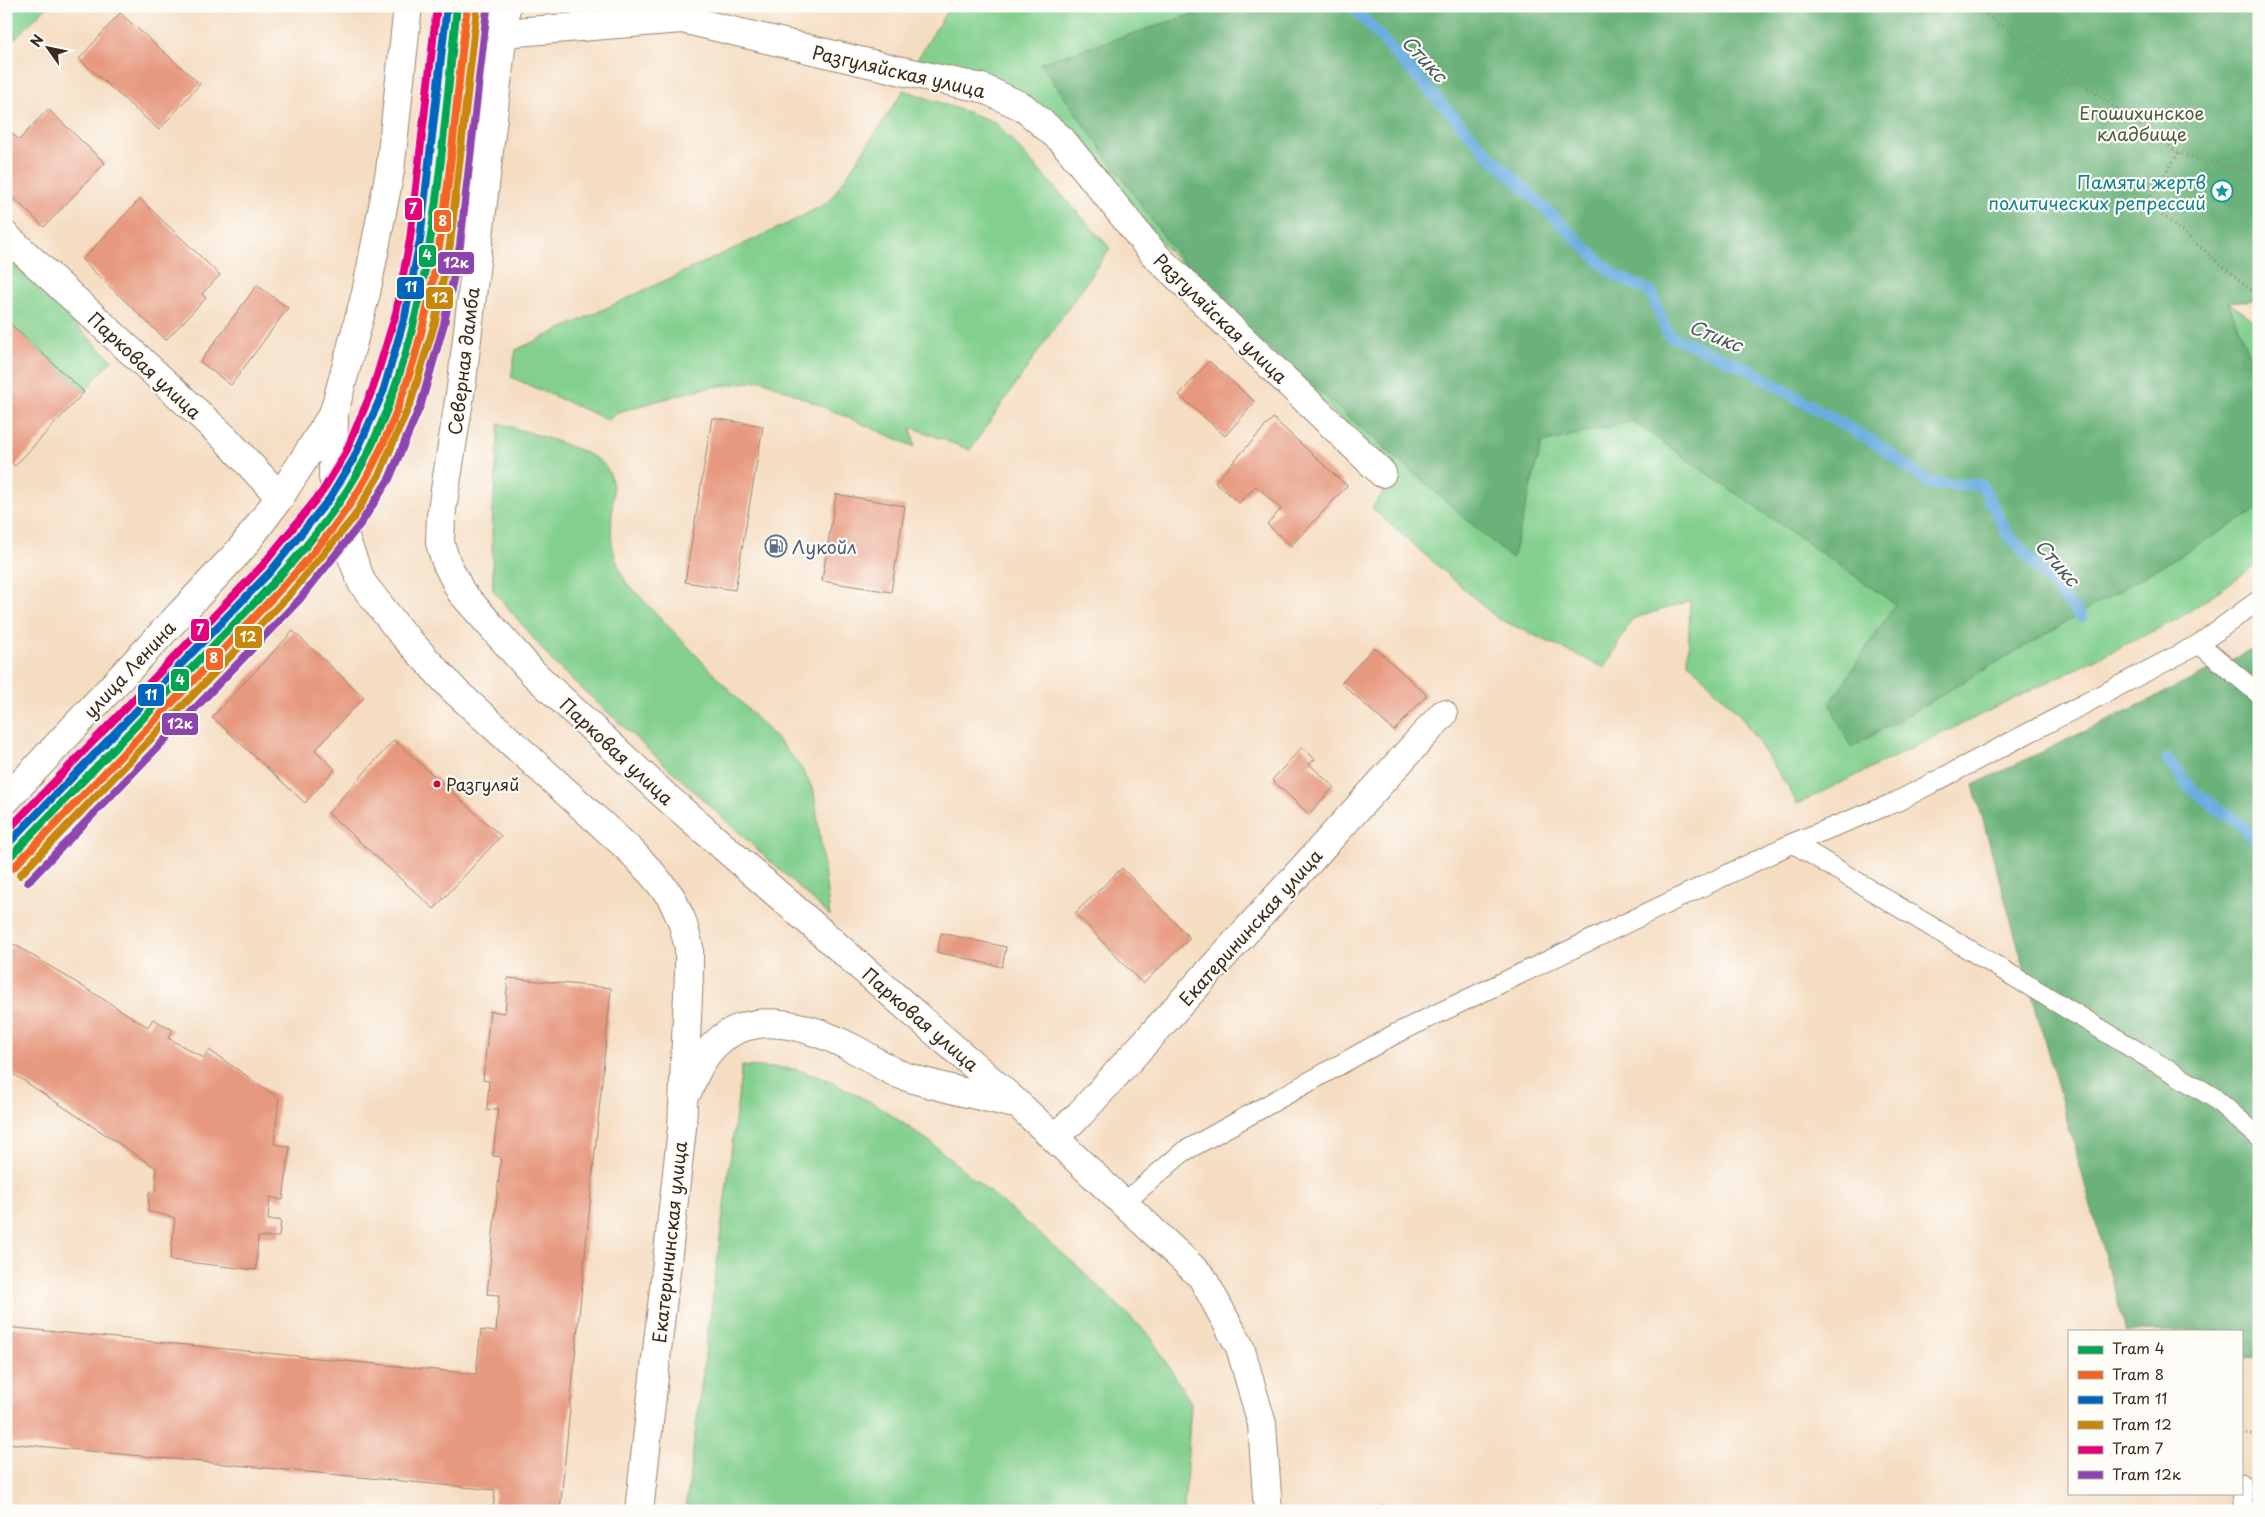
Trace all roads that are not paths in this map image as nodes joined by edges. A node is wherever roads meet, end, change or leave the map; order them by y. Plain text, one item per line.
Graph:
1 (408, 6) edge
2 (506, 6) edge
3 (711, 6) edge
4 (682, 19) junction
5 (503, 33) junction
6 (6, 236) edge
7 (334, 412) junction
8 (1382, 473) dead end
9 (280, 497) junction
10 (461, 592) joint
11 (2259, 600) edge
12 (2199, 644) junction
13 (2259, 694) edge
14 (1444, 714) dead end
15 (6, 800) edge
16 (1793, 843) junction
17 (1019, 1104) junction
18 (682, 1128) junction
19 (2259, 1137) edge
20 (1055, 1138) junction
21 (1125, 1202) junction
22 (2242, 1492) edge
23 (639, 1511) edge
24 (1268, 1511) edge
25 (2244, 1511) edge

1 - 7 main road
2 - 5 main road, Северная дамба
3 - 4 main road
4 - 5 main road, Разгуляйская улица
4 - 8 main road, Разгуляйская улица
5 - 10 main road, Северная дамба
6 - 9 main road, Парковая улица
7 - 9 main road, улица Ленина
7 - 18 main road, Екатерининская улица
9 - 15 main road, улица Ленина
10 - 17 main road, Парковая улица
11 - 12 lane
12 - 13 lane
12 - 16 lane
14 - 20 main road, Екатерининская улица
16 - 19 lane
16 - 21 lane
17 - 18 main road
17 - 20 main road, Парковая улица
18 - 23 main road, Екатерининская улица
20 - 21 main road, Парковая улица
21 - 24 main road, Парковая улица
22 - 25 lane

